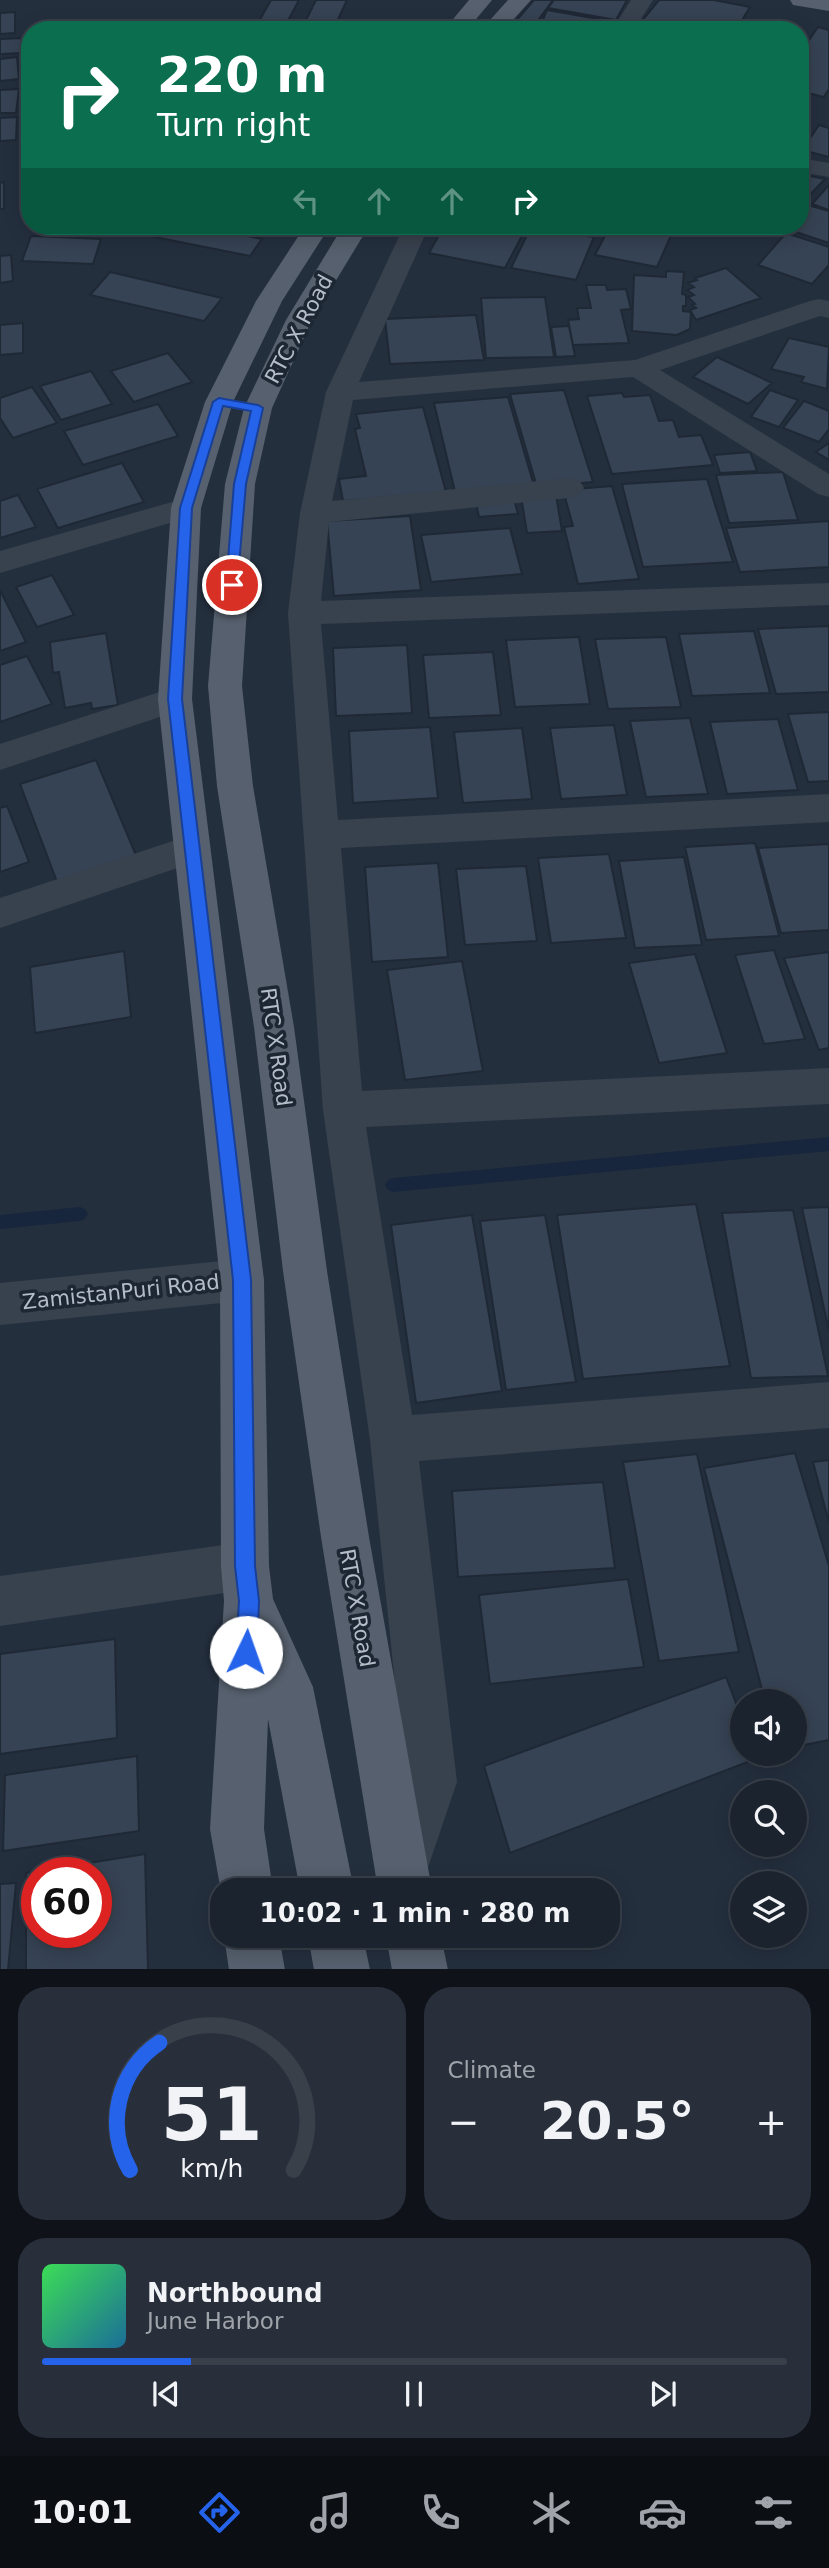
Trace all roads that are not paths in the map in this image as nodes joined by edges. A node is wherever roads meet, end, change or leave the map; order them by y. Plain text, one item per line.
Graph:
1 (481, 0) edge
2 (520, 0) edge
3 (642, 0) edge
4 (801, 0) edge
5 (829, 5) edge
6 (463, 21) edge
7 (500, 21) edge
8 (629, 21) edge
9 (809, 167) edge
10 (829, 170) edge
11 (311, 235) edge
12 (351, 235) edge
13 (412, 235) edge
14 (825, 304) edge
15 (638, 368) junction
16 (340, 393) junction
17 (219, 402) junction
18 (258, 408) junction
19 (829, 487) edge
20 (569, 488) dead end
21 (186, 508) junction
22 (315, 513) junction
23 (0, 562) edge
24 (829, 594) edge
25 (304, 613) junction
26 (175, 699) junction
27 (0, 757) edge
28 (829, 808) edge
29 (320, 835) junction
30 (191, 849) junction
31 (0, 914) edge
32 (829, 1086) edge
33 (344, 1110) junction
34 (242, 1280) junction
35 (0, 1304) edge
36 (829, 1405) edge
37 (393, 1440) junction
38 (247, 1583) junction
39 (0, 1601) edge
40 (244, 1878) edge
41 (325, 1878) edge
42 (403, 1878) edge
43 (404, 1878) edge
44 (254, 1948) edge
45 (338, 1948) edge
46 (417, 1948) edge
47 (257, 1969) edge
48 (342, 1969) edge
49 (421, 1969) edge

1 - 6 main road
2 - 7 main road
3 - 8 street
4 - 5 main road
9 - 10 street
11 - 17 main road, RTC X Road
12 - 18 main road, RTC X Road
13 - 16 street
14 - 15 street
15 - 16 street
15 - 19 street
16 - 22 street
17 - 18 main road
17 - 21 main road, RTC X Road
18 - 42 main road, RTC X Road
20 - 22 street
21 - 23 street
21 - 26 main road, RTC X Road
22 - 25 street
24 - 25 street
25 - 29 street
26 - 27 street
26 - 30 main road, RTC X Road
28 - 29 street
29 - 33 street
30 - 31 street
30 - 34 main road, RTC X Road
32 - 33 street
33 - 37 street
34 - 35 street, ZamistanPuri Road
34 - 38 main road, RTC X Road
36 - 37 street
37 - 43 street
38 - 39 street
38 - 40 main road, RTC X Road
38 - 41 main road
44 - 47 main road
45 - 48 main road
46 - 49 main road

